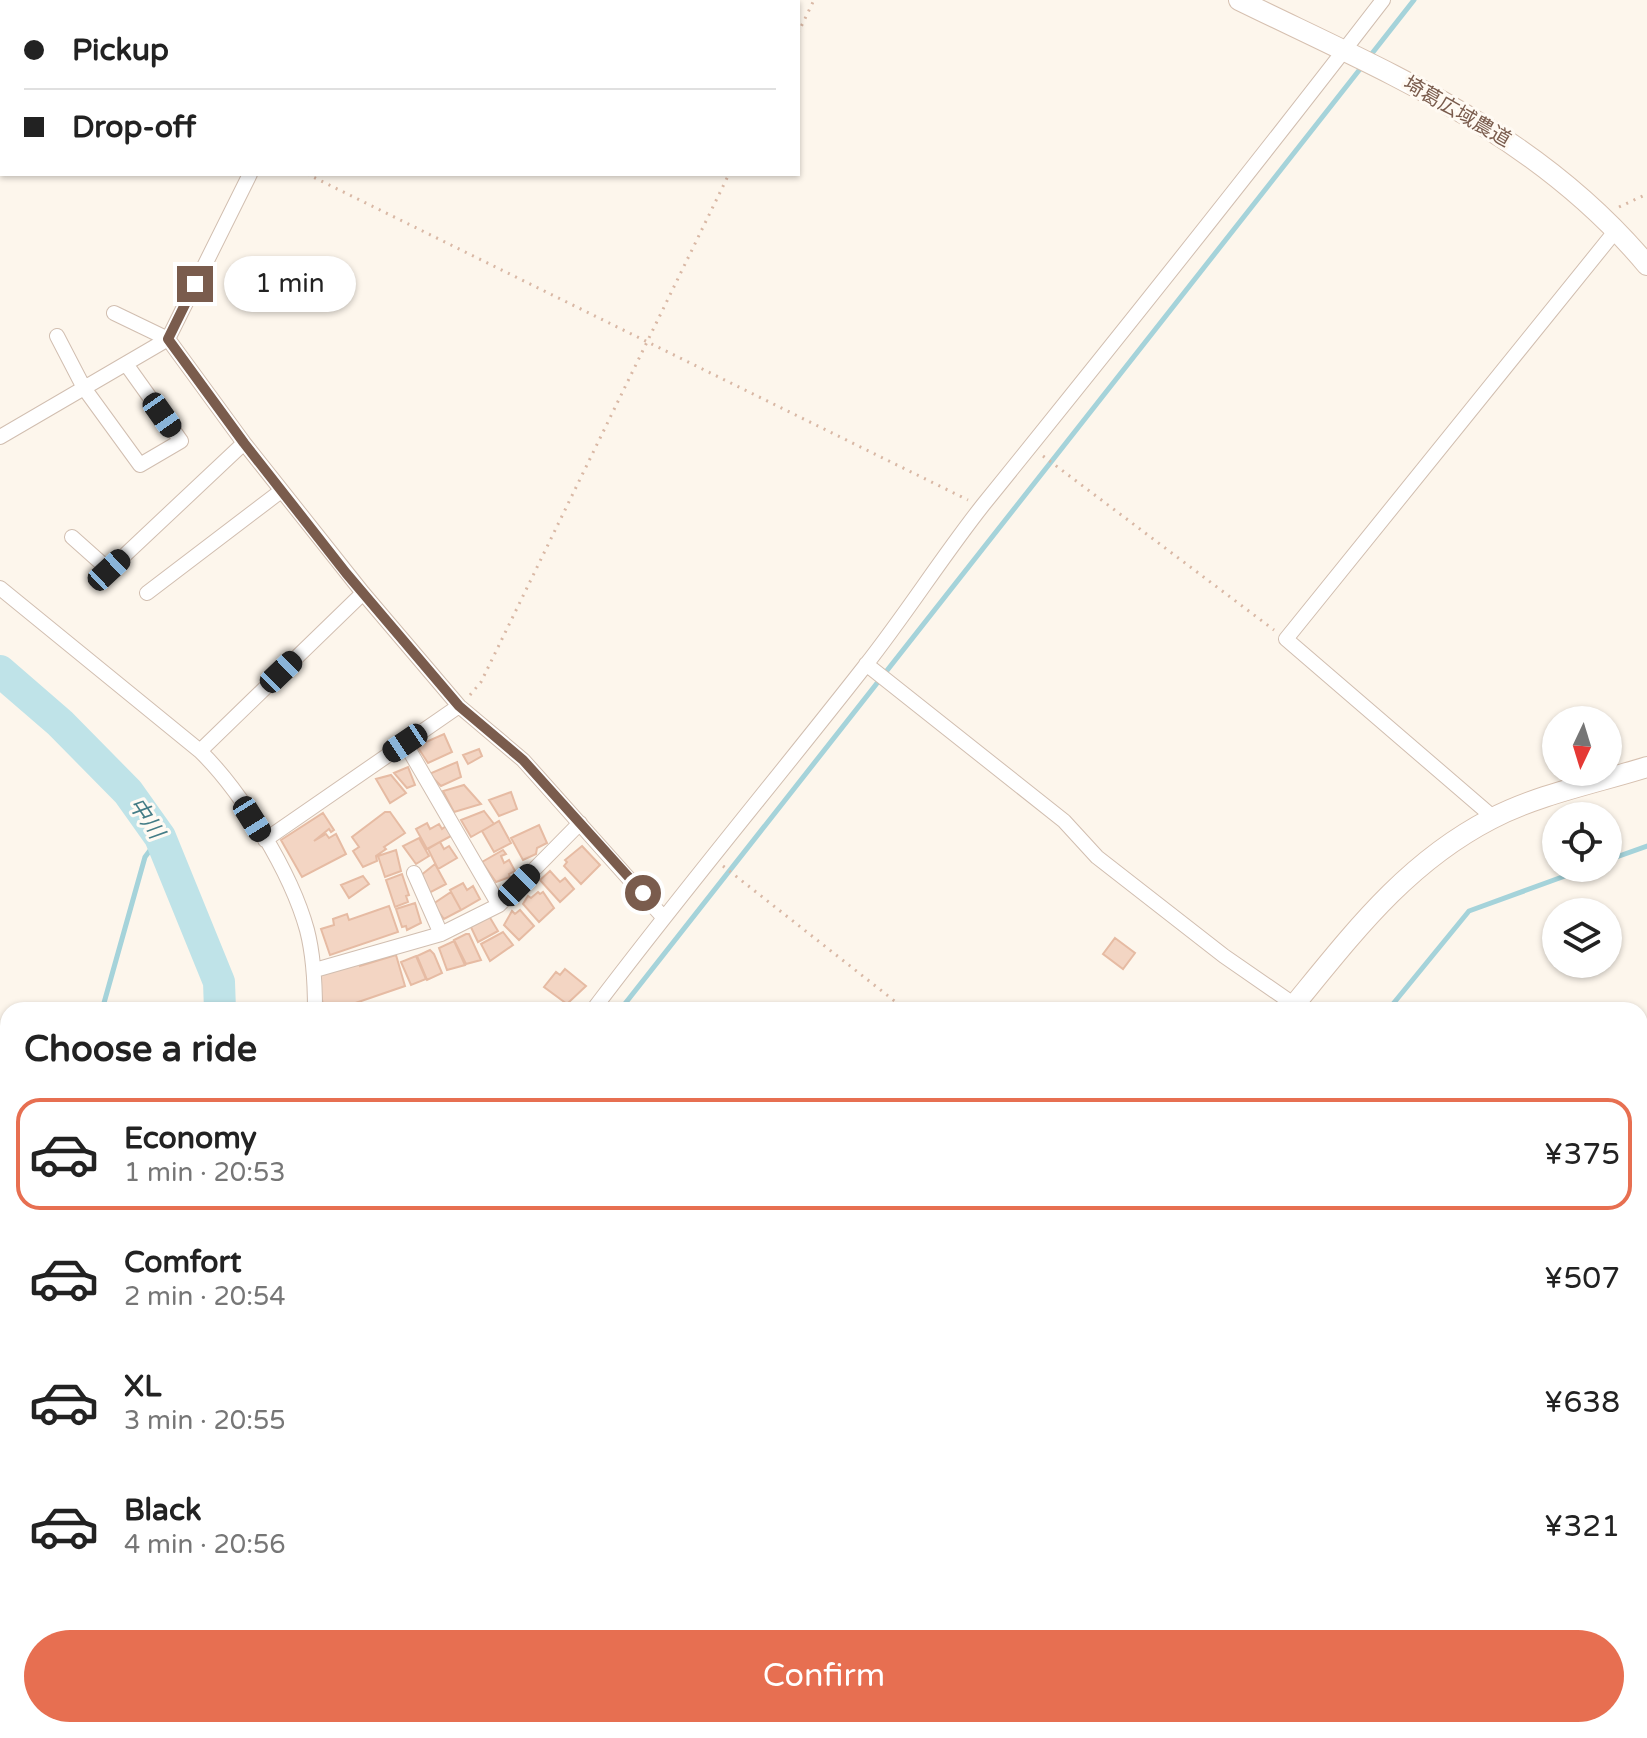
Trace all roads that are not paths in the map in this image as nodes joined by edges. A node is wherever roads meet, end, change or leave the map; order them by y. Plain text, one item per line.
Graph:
1 (1239, 0) edge
2 (1383, 0) edge
3 (1344, 51) junction
4 (249, 176) edge
5 (1617, 229) junction
6 (1647, 265) edge
7 (114, 313) dead end
8 (57, 336) dead end
9 (168, 339) junction
10 (126, 364) junction
11 (84, 388) junction
12 (0, 437) edge
13 (244, 443) junction
14 (281, 491) junction
15 (72, 537) dead end
16 (0, 588) edge
17 (147, 593) dead end
18 (363, 593) junction
19 (866, 664) junction
20 (459, 706) junction
21 (405, 743) junction
22 (200, 751) junction
23 (1647, 767) edge
24 (1494, 818) junction
25 (580, 823) junction
26 (265, 840) junction
27 (414, 873) dead end
28 (499, 905) junction
29 (663, 917) junction
30 (441, 934) junction
31 (315, 970) junction
32 (315, 1002) edge
33 (599, 1002) edge
34 (1288, 1002) edge
35 (1301, 1002) edge

1 - 3 street, 埼葛広域農道
2 - 3 street
3 - 5 street, 埼葛広域農道
3 - 19 street
4 - 9 street
5 - 6 street, 埼葛広域農道
5 - 24 street
7 - 9 street
8 - 11 street
9 - 10 street
9 - 13 street
10 - 11 street
10 - 11 street
11 - 12 street
13 - 14 street
13 - 15 street
14 - 17 street
14 - 18 street
16 - 22 street
18 - 20 street
18 - 22 street
19 - 29 street
19 - 34 street
20 - 21 street
20 - 25 street
21 - 26 street
21 - 28 street
22 - 26 street
23 - 24 street
24 - 35 street
25 - 28 street
25 - 29 street
26 - 31 street
27 - 30 street
28 - 30 street
29 - 33 street
30 - 31 street
31 - 32 street

